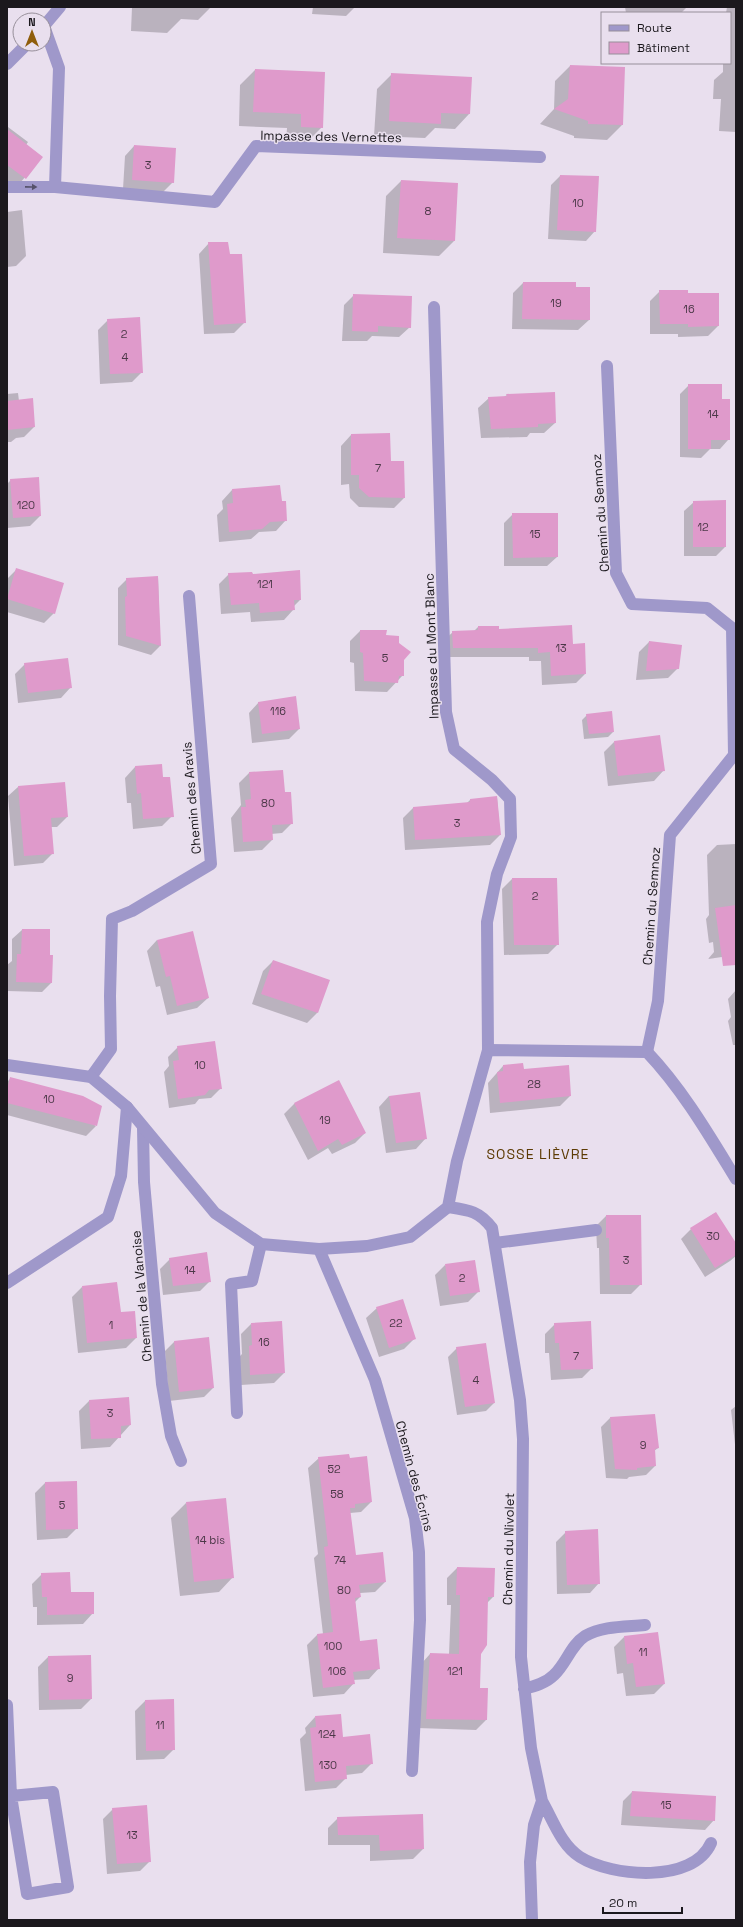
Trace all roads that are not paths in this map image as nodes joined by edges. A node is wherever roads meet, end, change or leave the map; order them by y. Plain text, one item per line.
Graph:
1 (60, 7) edge
2 (52, 16) edge
3 (52, 48) edge
4 (19, 52) edge
5 (7, 64) edge
6 (540, 157) dead end
7 (7, 187) edge
8 (55, 187) junction
9 (434, 307) dead end
10 (607, 366) dead end
11 (188, 596) dead end
12 (488, 1050) junction
13 (647, 1052) junction
14 (7, 1065) edge
15 (91, 1077) junction
16 (127, 1107) junction
17 (144, 1126) junction
18 (736, 1179) edge
19 (448, 1207) junction
20 (596, 1230) dead end
21 (495, 1243) junction
22 (261, 1244) junction
23 (319, 1249) junction
24 (7, 1283) edge
25 (237, 1413) dead end
26 (181, 1461) dead end
27 (645, 1625) dead end
28 (524, 1689) junction
29 (7, 1705) edge
30 (412, 1771) dead end
31 (11, 1796) junction
32 (542, 1801) junction
33 (711, 1843) dead end
34 (532, 1920) edge

1 - 2 street
3 - 8 street
4 - 5 street
6 - 8 street, Impasse des Vernettes
7 -> 8 street
9 - 12 street, Impasse du Mont Blanc
10 - 13 street, Chemin du Semnoz
11 - 15 street, Chemin des Aravis
12 - 13 street
12 - 19 street, Impasse du Mont Blanc
13 - 18 street
14 - 15 street
15 - 16 street
16 - 17 street
16 - 24 street
17 - 22 street
17 - 26 street, Chemin de la Vanoise
19 - 21 street, Chemin du Nivolet
19 - 23 street
20 - 21 street
21 - 28 street, Chemin du Nivolet
22 - 23 street
22 - 25 street
23 - 30 street, Chemin des Écrins
27 - 28 street
28 - 32 street, Chemin du Nivolet
29 - 31 street
31 - 31 street
32 - 33 street
32 - 34 street

